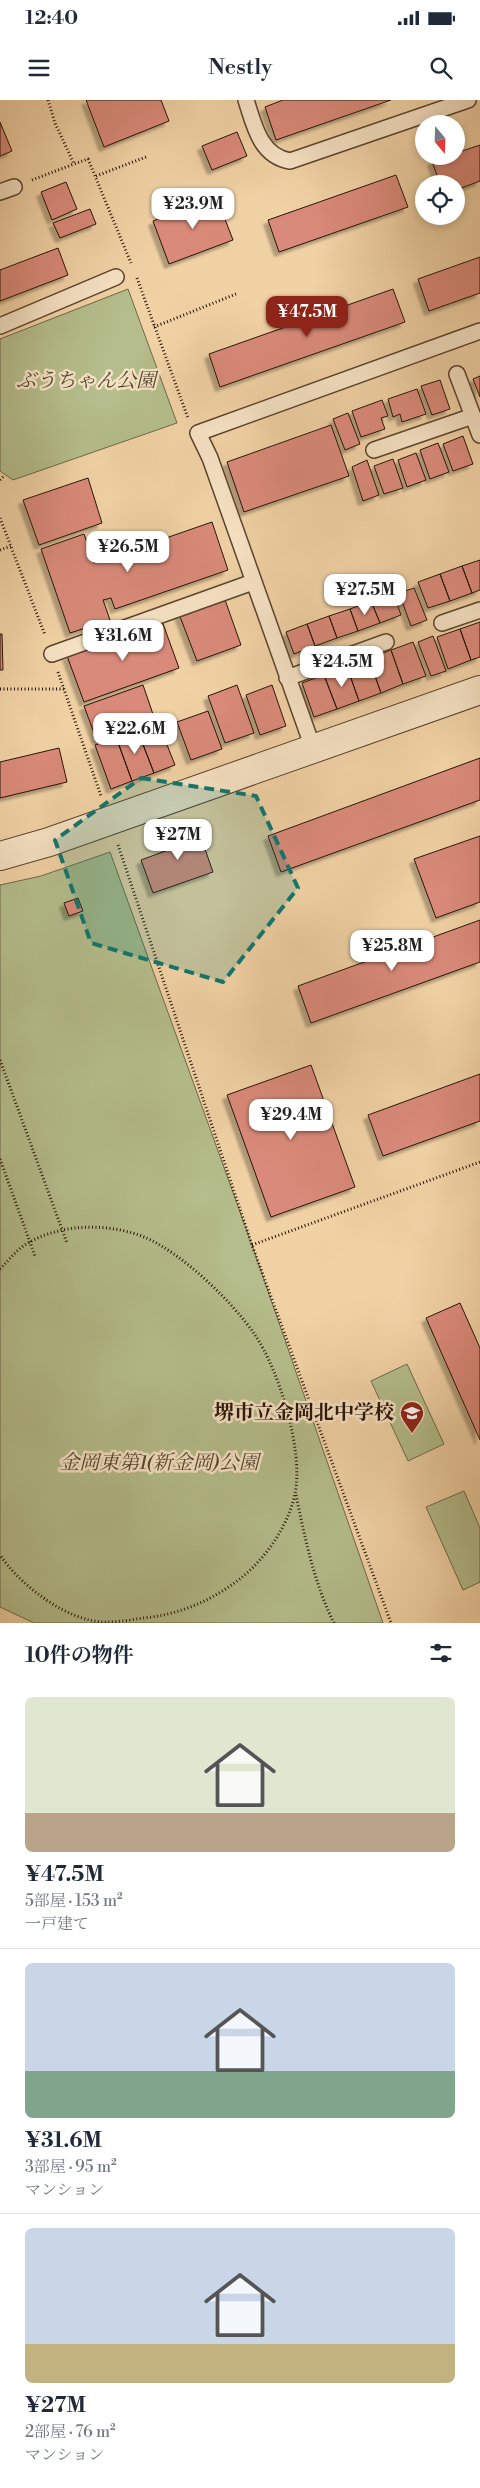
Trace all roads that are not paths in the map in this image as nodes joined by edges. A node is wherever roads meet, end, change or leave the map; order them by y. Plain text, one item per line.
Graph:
1 (246, 100) edge
2 (468, 100) edge
3 (116, 277) dead end
4 (0, 326) edge
5 (480, 330) edge
6 (457, 374) dead end
7 (472, 416) junction
8 (480, 435) edge
9 (374, 450) dead end
10 (253, 582) junction
11 (480, 610) edge
12 (442, 623) dead end
13 (386, 642) dead end
14 (52, 654) dead end
15 (287, 678) junction
16 (480, 690) edge
17 (313, 748) junction
18 (0, 856) edge

1 - 2 lane
3 - 4 lane
5 - 10 lane
6 - 7 lane
7 - 8 lane
7 - 9 lane
10 - 14 lane
10 - 15 lane
11 - 12 lane
13 - 15 lane
15 - 17 lane
16 - 17 street
17 - 18 street

